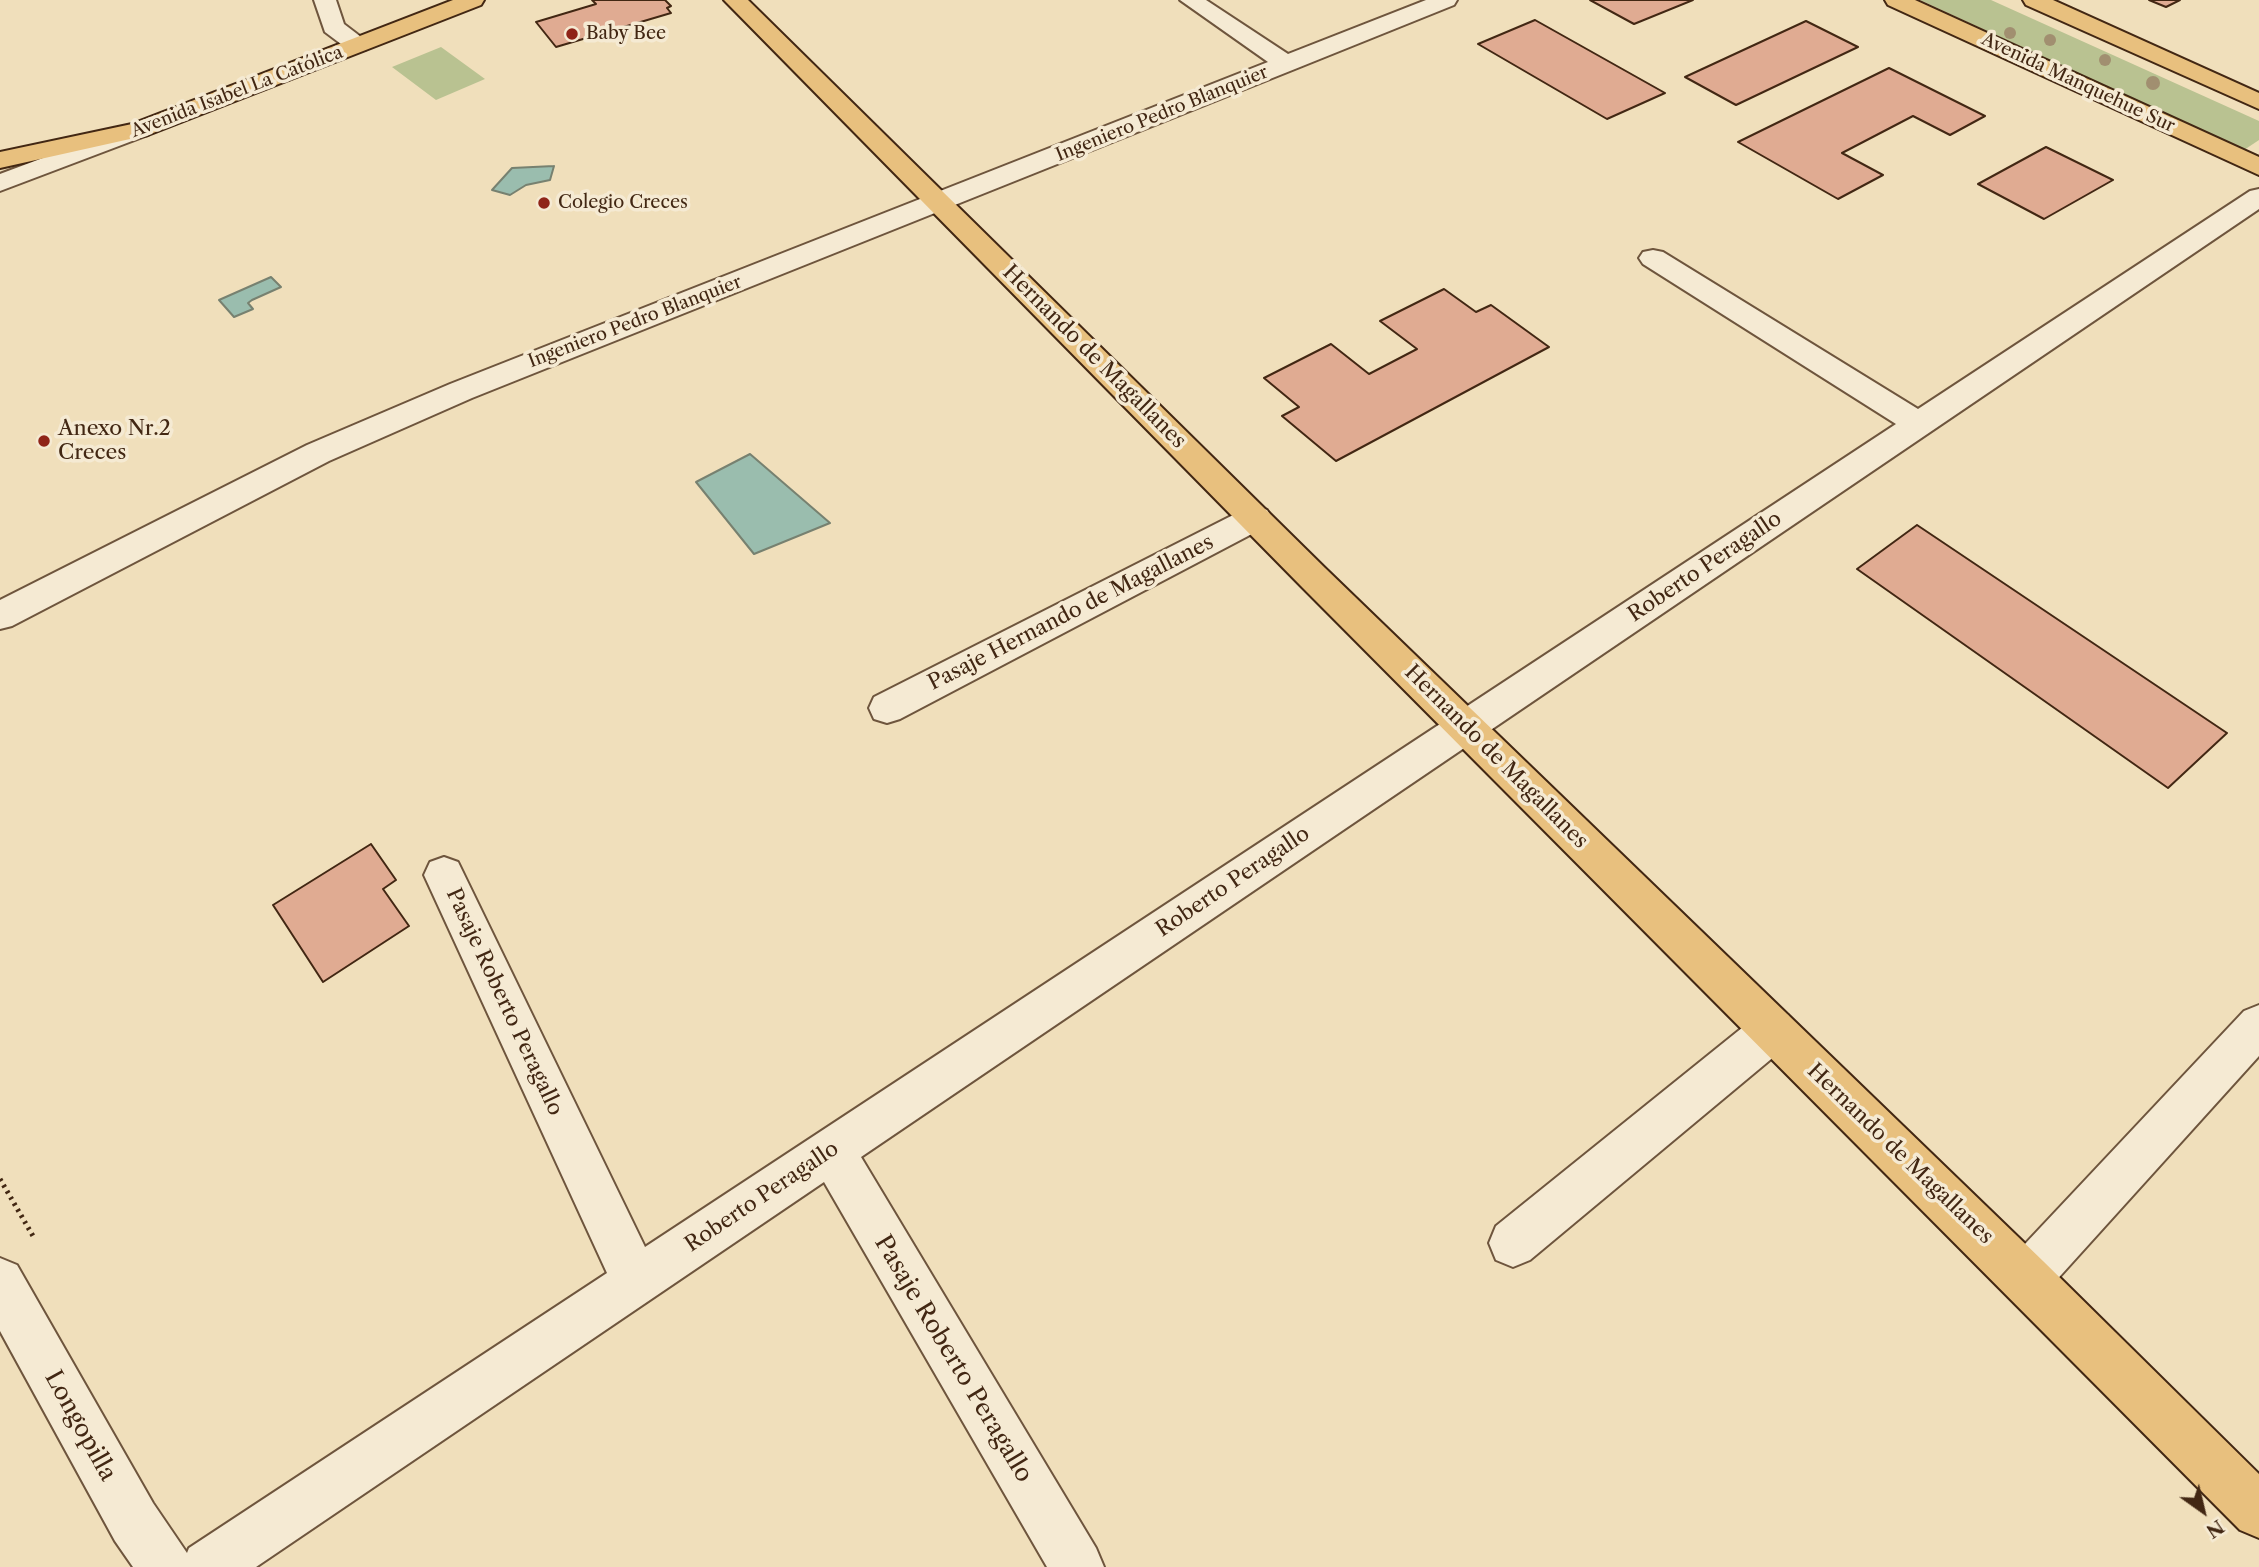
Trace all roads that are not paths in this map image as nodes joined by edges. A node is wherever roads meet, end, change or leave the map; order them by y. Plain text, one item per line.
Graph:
1 (325, 0) edge
2 (473, 0) edge
3 (735, 0) edge
4 (1191, 0) edge
5 (1446, 0) edge
6 (1896, 0) edge
7 (2034, 0) edge
8 (357, 45) junction
9 (1287, 64) junction
10 (2259, 102) edge
11 (139, 130) junction
12 (0, 160) edge
13 (2259, 167) edge
14 (0, 183) edge
15 (2259, 197) edge
16 (939, 203) junction
17 (1653, 258) dead end
18 (1919, 424) junction
19 (1255, 518) junction
20 (0, 616) edge
21 (887, 708) dead end
22 (1466, 726) junction
23 (444, 875) dead end
24 (2259, 1026) edge
25 (1773, 1030) junction
26 (832, 1149) junction
27 (1513, 1243) dead end
28 (2026, 1278) junction
29 (636, 1281) junction
30 (0, 1282) edge
31 (2259, 1511) edge
32 (164, 1567) edge
33 (208, 1567) edge
34 (1077, 1567) edge

1 - 8 street
2 - 8 main road, Avenida Isabel La Católica
3 - 16 main road, Hernando de Magallanes
4 - 9 street, Ingeniero Pedro Blanquier
5 - 9 street, Ingeniero Pedro Blanquier
6 - 13 main road, Avenida Manquehue Sur
7 - 10 main road
8 - 11 main road, Avenida Isabel La Católica
9 - 16 street, Ingeniero Pedro Blanquier
11 - 12 main road
11 - 14 street, Avenida Isabel La Católica
15 - 18 street, Roberto Peragallo
16 - 19 main road, Hernando de Magallanes
16 - 20 street, Ingeniero Pedro Blanquier
17 - 18 street
18 - 22 street, Roberto Peragallo
19 - 21 street, Pasaje Hernando de Magallanes
19 - 22 main road, Hernando de Magallanes
22 - 25 main road, Hernando de Magallanes
22 - 26 street, Roberto Peragallo
23 - 29 street, Pasaje Roberto Peragallo
24 - 28 street
25 - 27 street
25 - 28 main road, Hernando de Magallanes
26 - 29 street, Roberto Peragallo
26 - 34 street, Pasaje Roberto Peragallo
28 - 31 main road, Hernando de Magallanes
29 - 33 street, Roberto Peragallo
30 - 32 street, Longopilla

